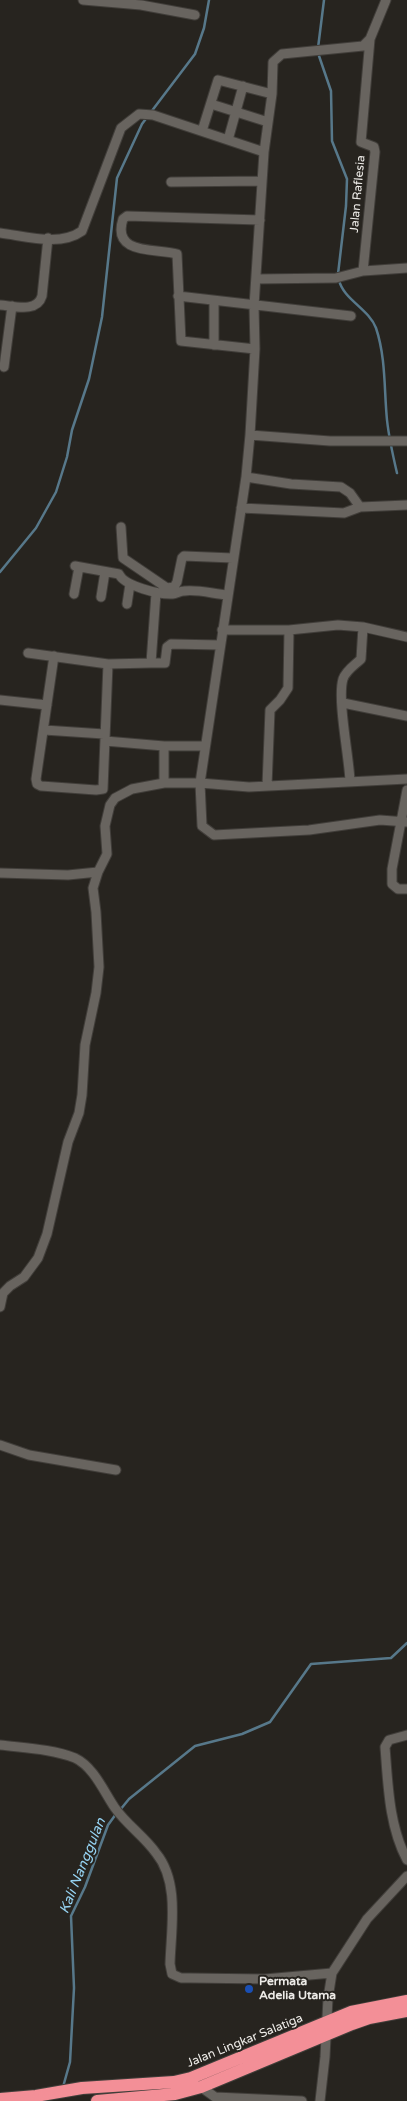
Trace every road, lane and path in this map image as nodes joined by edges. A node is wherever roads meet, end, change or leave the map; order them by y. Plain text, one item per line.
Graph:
1 (83, 0) edge
2 (386, 0) edge
3 (195, 15) dead end
4 (370, 39) junction
5 (243, 86) junction
6 (272, 94) junction
7 (211, 104) junction
8 (236, 112) junction
9 (268, 122) junction
10 (202, 131) junction
11 (228, 140) junction
12 (264, 152) junction
13 (262, 181) junction
14 (171, 182) dead end
15 (260, 220) junction
16 (0, 233) edge
17 (48, 238) junction
18 (407, 268) edge
19 (363, 271) junction
20 (256, 278) junction
21 (178, 296) junction
22 (214, 301) junction
23 (0, 305) edge
24 (12, 306) junction
25 (254, 306) junction
26 (350, 316) dead end
27 (214, 345) junction
28 (254, 349) junction
29 (4, 367) dead end
30 (250, 435) junction
31 (402, 442) edge
32 (246, 477) junction
33 (407, 504) edge
34 (360, 507) junction
35 (241, 508) junction
36 (121, 527) dead end
37 (233, 558) junction
38 (105, 572) junction
39 (130, 584) junction
40 (156, 593) junction
41 (74, 594) dead end
42 (227, 595) junction
43 (101, 597) dead end
44 (127, 604) dead end
45 (363, 627) junction
46 (222, 630) junction
47 (289, 630) junction
48 (407, 637) edge
49 (220, 645) junction
50 (28, 653) dead end
51 (54, 656) junction
52 (151, 663) junction
53 (108, 664) junction
54 (0, 700) edge
55 (343, 703) junction
56 (47, 705) junction
57 (407, 716) edge
58 (44, 730) junction
59 (104, 738) junction
60 (164, 746) junction
61 (205, 746) junction
62 (407, 779) edge
63 (350, 781) junction
64 (164, 783) junction
65 (200, 783) junction
66 (268, 786) junction
67 (103, 788) junction
68 (407, 790) edge
69 (116, 798) junction
70 (404, 821) edge
71 (98, 872) junction
72 (0, 873) edge
73 (407, 890) edge
74 (0, 1307) edge
75 (0, 1445) edge
76 (116, 1470) dead end
77 (407, 1735) edge
78 (0, 1745) edge
79 (407, 1860) edge
80 (407, 1876) edge
81 (332, 1973) junction
82 (407, 2001) edge
83 (407, 2011) edge
84 (326, 2022) junction
85 (326, 2036) junction
86 (201, 2088) junction
87 (0, 2099) edge
88 (215, 2099) edge
89 (97, 2101) edge
90 (302, 2101) edge
91 (320, 2101) edge

1 - 3 street
2 - 4 street
4 - 6 street
4 - 19 street, Jalan Raflesia
5 - 6 street
5 - 7 street
5 - 8 street
6 - 9 street
7 - 8 street
7 - 10 street
8 - 9 street
8 - 11 street
9 - 12 street
10 - 11 street
10 - 17 street
11 - 12 street
12 - 13 street
13 - 14 street
13 - 15 street
15 - 20 street
15 - 21 street
16 - 17 street
17 - 24 street
18 - 19 street
19 - 20 street
20 - 25 street
21 - 22 street
21 - 27 street
22 - 25 street
22 - 27 street
23 - 24 street
24 - 29 street
25 - 26 street
25 - 28 street
27 - 28 street
28 - 30 street
30 - 31 street
30 - 32 street
32 - 34 street
32 - 35 street
33 - 34 street
34 - 35 street
35 - 37 street
36 - 37 street
37 - 42 street
38 - 39 street
38 - 41 street
38 - 43 street
39 - 40 street
39 - 44 street
40 - 42 street
40 - 52 street
42 - 46 street
45 - 47 street
45 - 48 street
45 - 55 street
46 - 47 street
46 - 49 street
47 - 66 street
49 - 52 street
49 - 61 street
50 - 51 street
51 - 53 street
51 - 56 street
52 - 53 street
53 - 59 street
54 - 56 street
55 - 57 street
55 - 63 street
56 - 58 street
58 - 59 street
58 - 67 street
59 - 60 street
59 - 67 street
60 - 61 street
60 - 64 street
61 - 65 street
62 - 63 street
63 - 66 street
64 - 65 street
64 - 69 street
65 - 66 street
65 - 70 street
67 - 69 street
68 - 70 street
69 - 71 street
70 - 73 street
71 - 72 street
71 - 74 street
75 - 76 street
77 - 79 street
78 - 81 street
80 - 81 street
81 - 84 street
82 - 84 highway, Jalan Lingkar Salatiga
83 - 85 highway, Jalan Lingkar Salatiga
84 - 85 street
84 - 87 highway, Jalan Lingkar Salatiga
85 - 86 highway, Jalan Lingkar Salatiga
85 - 91 street
86 - 88 street
86 - 89 highway, Jalan Lingkar Salatiga
88 - 90 street

